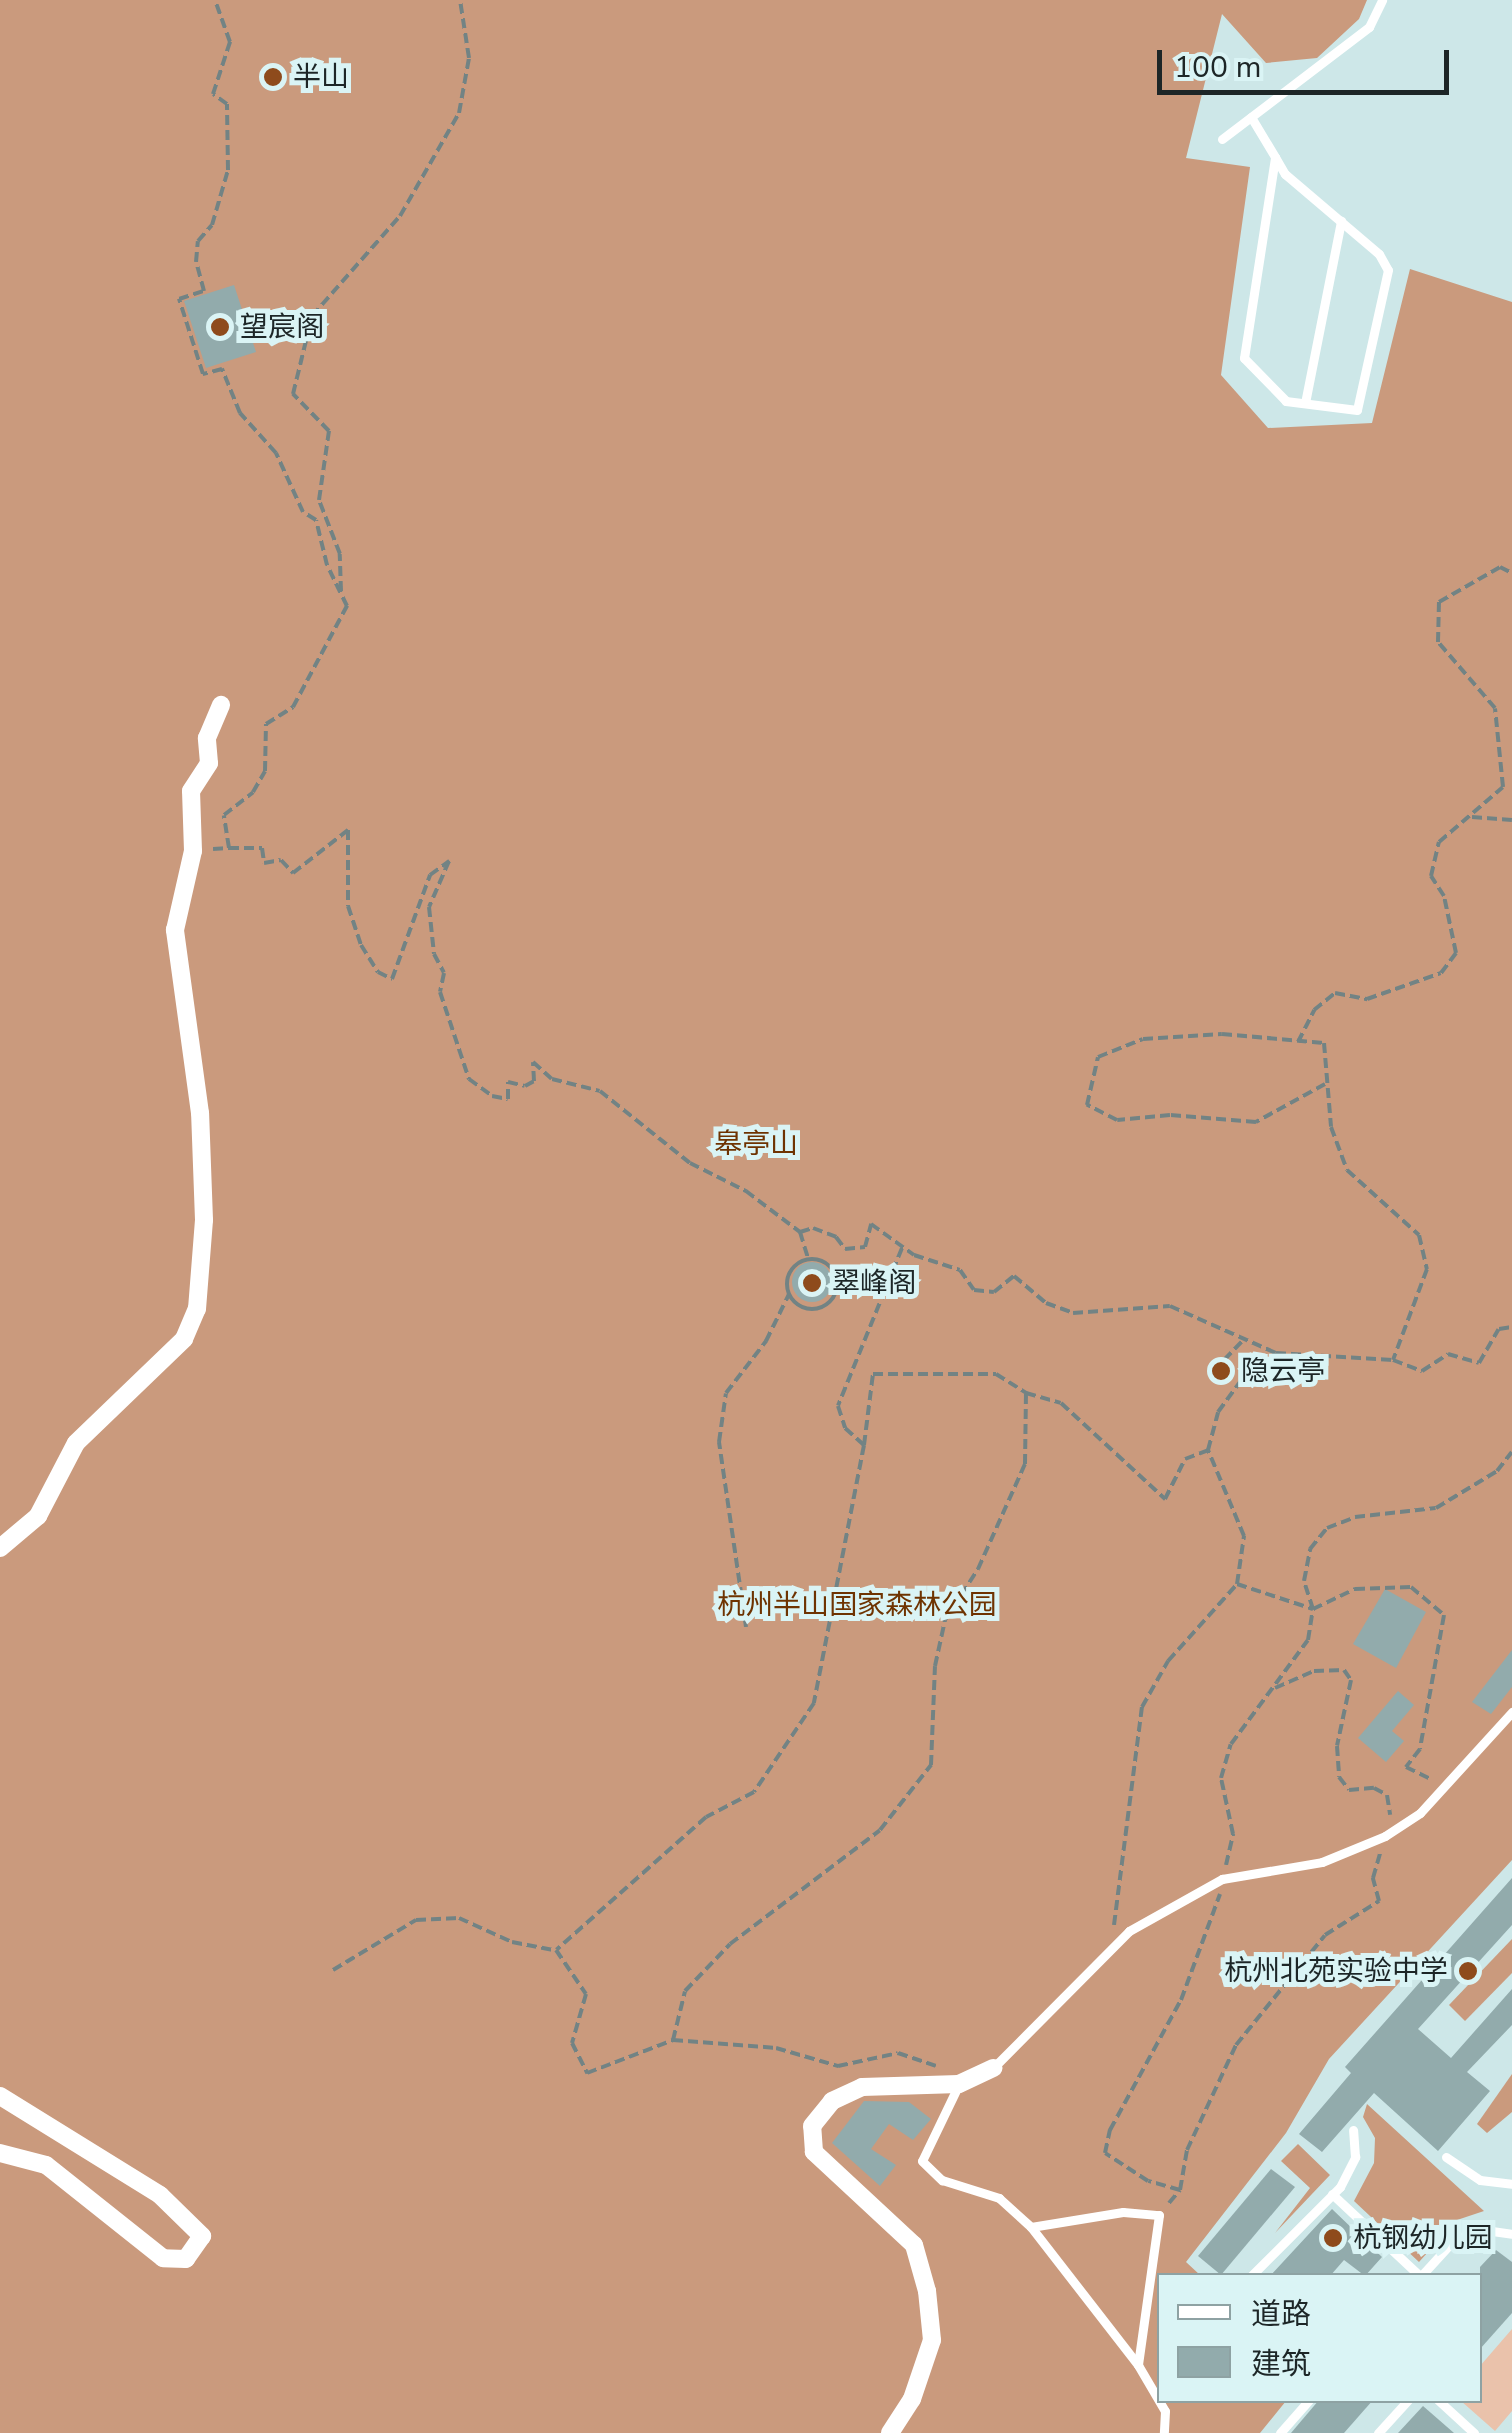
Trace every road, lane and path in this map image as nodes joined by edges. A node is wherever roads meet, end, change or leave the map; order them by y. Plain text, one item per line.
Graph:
1 (216, 0) edge
2 (460, 0) edge
3 (1382, 0) edge
4 (1250, 117) junction
5 (1222, 139) dead end
6 (1275, 157) junction
7 (1341, 222) junction
8 (1305, 403) junction
9 (1512, 573) edge
10 (341, 591) junction
11 (221, 705) dead end
12 (1472, 817) junction
13 (1512, 820) edge
14 (229, 848) junction
15 (193, 851) junction
16 (1298, 1042) junction
17 (1325, 1084) junction
18 (800, 1232) junction
19 (902, 1248) junction
20 (808, 1259) junction
21 (789, 1294) junction
22 (1512, 1327) edge
23 (1247, 1336) junction
24 (1276, 1353) junction
25 (1224, 1360) dead end
26 (1393, 1360) junction
27 (1026, 1393) junction
28 (864, 1445) junction
29 (1208, 1450) junction
30 (1512, 1452) edge
31 (0, 1548) edge
32 (1237, 1584) junction
33 (1313, 1609) junction
34 (746, 1627) dead end
35 (1273, 1689) junction
36 (1512, 1712) edge
37 (1444, 1786) junction
38 (1385, 1836) junction
39 (1222, 1878) junction
40 (556, 1950) junction
41 (1109, 1950) junction
42 (333, 1970) dead end
43 (673, 2040) junction
44 (993, 2068) joint
45 (958, 2084) junction
46 (0, 2096) edge
47 (1353, 2130) dead end
48 (0, 2153) edge
49 (1446, 2157) dead end
50 (1512, 2184) edge
51 (1180, 2190) junction
52 (1332, 2194) junction
53 (1159, 2215) junction
54 (1031, 2227) junction
55 (1512, 2234) edge
56 (1253, 2273) edge
57 (1417, 2273) edge
58 (1423, 2273) edge
59 (1138, 2365) junction
60 (1157, 2397) edge
61 (1160, 2403) edge
62 (1305, 2403) edge
63 (1405, 2403) edge
64 (1441, 2403) edge
65 (890, 2433) edge
66 (1164, 2433) edge
67 (1280, 2433) edge
68 (1378, 2433) edge
69 (1474, 2433) edge

1 - 10 path
2 - 10 path
3 - 4 lane
4 - 5 lane
4 - 6 lane
6 - 7 lane
6 - 8 lane
7 - 8 lane
7 - 8 lane
9 - 12 path
10 - 14 path
11 - 15 street
12 - 13 path
12 - 16 path
14 - 15 path
14 - 18 path
15 - 31 street
16 - 17 path
16 - 17 path
17 - 26 path
18 - 19 path
18 - 20 path
19 - 23 path
19 - 28 path
20 - 21 path
20 - 21 path
21 - 34 path
22 - 26 path
23 - 24 path
23 - 25 path
24 - 26 path
24 - 29 path
27 - 28 path
27 - 29 path
27 - 43 path
28 - 40 path
29 - 32 path
30 - 33 path
32 - 33 path
32 - 41 path
33 - 35 path
33 - 37 path
35 - 38 path
35 - 39 path
36 - 37 lane
37 - 38 lane
38 - 39 lane
38 - 51 path
39 - 41 lane
39 - 51 path
40 - 42 path
40 - 43 path
41 - 44 lane
43 - 45 path
44 - 45 street
45 - 54 lane
45 - 65 street
46 - 48 street
47 - 52 lane
49 - 50 lane
51 - 53 path
52 - 56 lane
52 - 57 lane
53 - 54 lane
53 - 59 lane
54 - 59 lane
55 - 58 lane
59 - 60 lane
61 - 66 lane
62 - 67 lane
63 - 68 lane
64 - 69 lane

